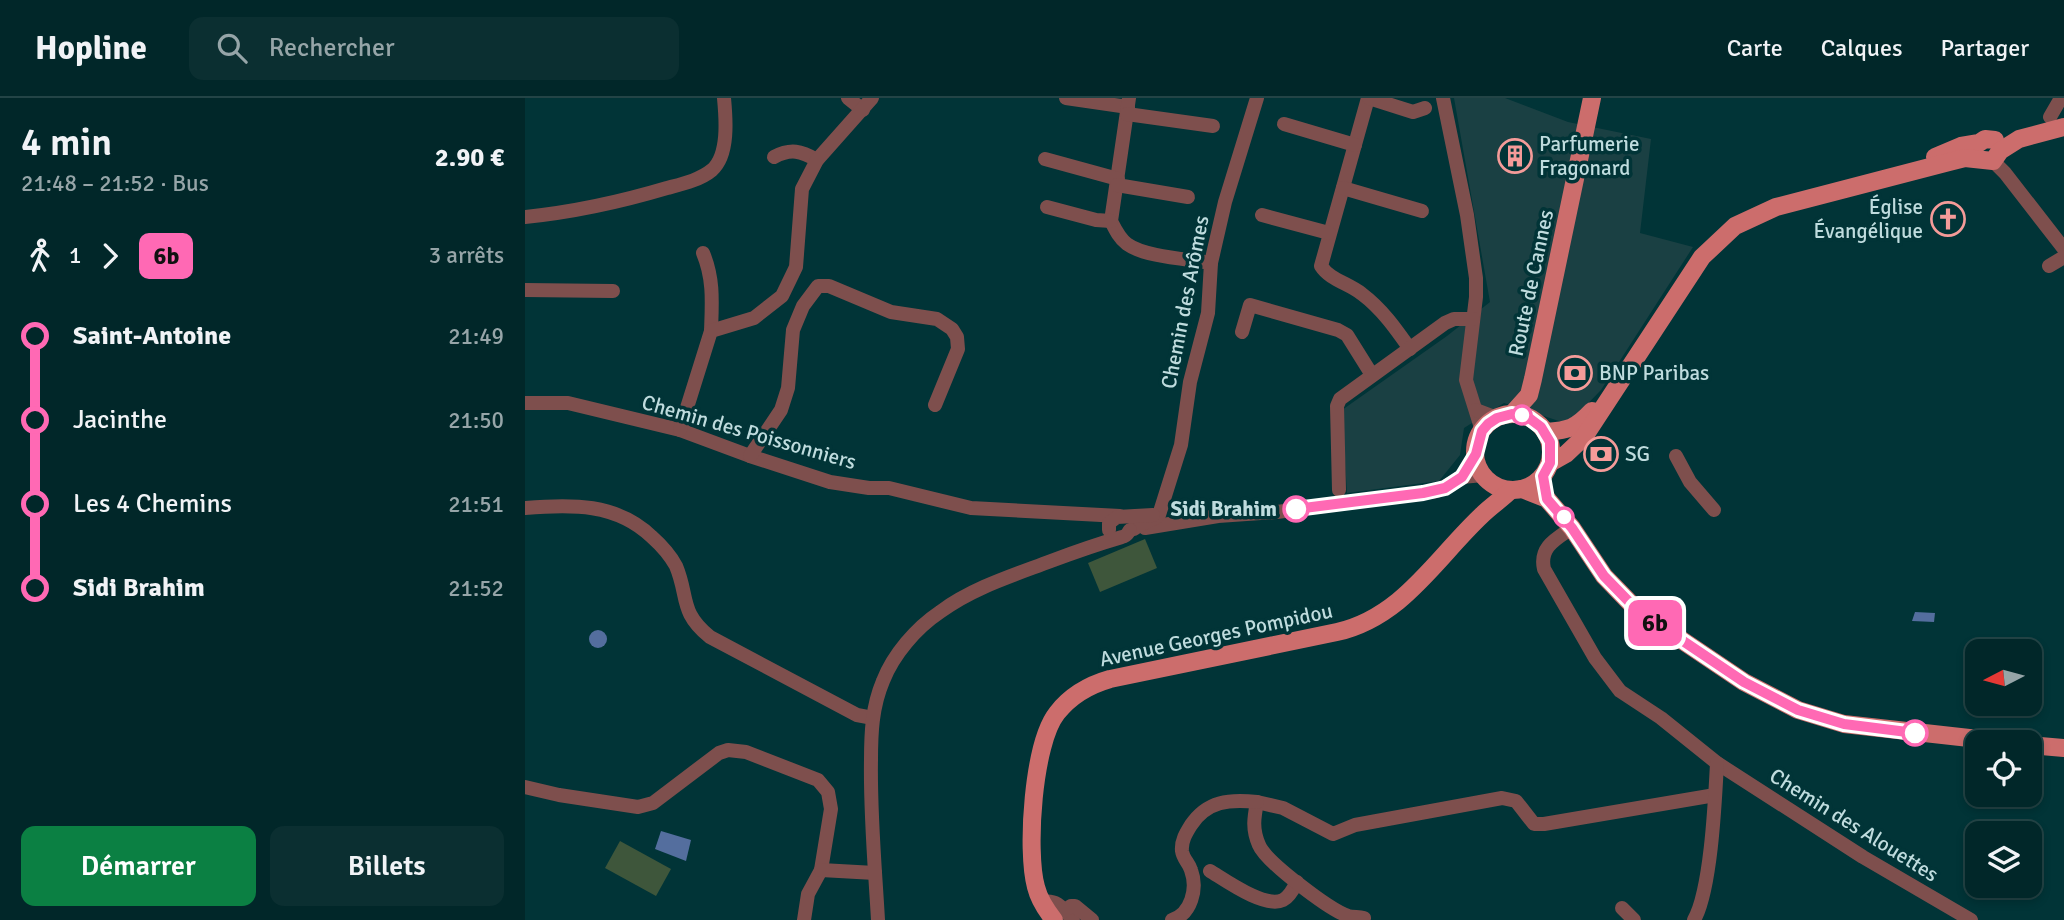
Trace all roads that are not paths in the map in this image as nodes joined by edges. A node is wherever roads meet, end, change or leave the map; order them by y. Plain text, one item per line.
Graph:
1 (724, 98) edge
2 (848, 98) edge
3 (872, 98) edge
4 (1066, 98) edge
5 (1257, 98) edge
6 (1368, 98) edge
7 (1443, 98) edge
8 (1592, 98) edge
9 (2061, 98) edge
10 (1128, 106) edge
11 (1425, 108) dead end
12 (863, 110) junction
13 (2059, 120) edge
14 (1284, 124) dead end
15 (1213, 125) dead end
16 (1355, 145) junction
17 (1990, 151) junction
18 (774, 157) dead end
19 (1045, 159) dead end
20 (817, 160) junction
21 (1118, 182) junction
22 (1343, 188) junction
23 (1188, 197) dead end
24 (1047, 208) dead end
25 (1422, 211) dead end
26 (1262, 215) dead end
27 (525, 217) edge
28 (1111, 221) junction
29 (1329, 233) junction
30 (2064, 249) edge
31 (703, 253) dead end
32 (2064, 257) edge
33 (1211, 263) junction
34 (2049, 266) dead end
35 (525, 290) edge
36 (613, 291) dead end
37 (1473, 319) junction
38 (711, 331) junction
39 (1242, 332) dead end
40 (1411, 349) junction
41 (1372, 375) junction
42 (1617, 386) junction
43 (1529, 394) junction
44 (525, 403) edge
45 (935, 405) dead end
46 (1476, 410) junction
47 (1504, 416) junction
48 (1541, 427) junction
49 (680, 430) junction
50 (1482, 431) junction
51 (1476, 454) junction
52 (750, 456) junction
53 (1676, 456) dead end
54 (1547, 469) junction
55 (1462, 477) junction
56 (1485, 477) junction
57 (1339, 490) dead end
58 (1516, 490) junction
59 (1547, 499) junction
60 (525, 508) edge
61 (1713, 510) dead end
62 (1159, 515) junction
63 (1482, 515) junction
64 (1218, 516) junction
65 (1120, 527) junction
66 (1572, 528) junction
67 (873, 718) junction
68 (1965, 738) edge
69 (2042, 746) edge
70 (2064, 748) edge
71 (1717, 763) junction
72 (525, 787) edge
73 (1715, 795) junction
74 (1257, 802) junction
75 (821, 870) junction
76 (1210, 871) dead end
77 (876, 873) junction
78 (1297, 883) junction
79 (1622, 908) dead end
80 (1064, 917) edge
81 (1364, 918) dead end
82 (804, 920) edge
83 (879, 920) edge
84 (1093, 920) edge
85 (1172, 920) edge
86 (1634, 920) edge
87 (1694, 920) edge
88 (1971, 920) edge

1 - 27 street
2 - 12 street
3 - 12 street
4 - 10 street
5 - 33 street, Chemin des Arômes
6 - 11 street
6 - 16 street
7 - 37 street
8 - 43 main road, Route de Cannes
9 - 13 street
10 - 15 street
10 - 21 street
12 - 20 street
13 - 17 main road
14 - 16 street
16 - 22 street
17 - 30 street
17 - 42 main road
18 - 20 street
19 - 21 street
20 - 38 street
21 - 23 street
21 - 28 street
22 - 25 street
22 - 29 street
24 - 28 street
26 - 29 street
28 - 33 street
29 - 40 street
31 - 38 street
32 - 34 street
33 - 62 street, Chemin des Arômes
35 - 36 street
37 - 40 street
37 - 46 street
38 - 49 street
39 - 41 street
40 - 41 street
41 - 57 street
42 - 48 main road
42 - 54 main road
43 - 47 main road, Route de Cannes
43 - 48 main road, Route de Cannes
44 - 49 street, Chemin des Poissonniers
45 - 52 street
46 - 47 street
46 - 50 street
47 - 48 main road
47 - 50 main road
48 - 54 main road
49 - 52 street, Chemin des Poissonniers
50 - 51 main road
51 - 55 street
51 - 56 main road
52 - 65 street, Chemin des Poissonniers
53 - 61 street
54 - 58 main road
54 - 59 main road
55 - 56 street
55 - 64 street
56 - 58 main road
56 - 63 main road
58 - 59 main road
58 - 63 main road, Avenue Georges Pompidou
59 - 66 main road
60 - 67 street
62 - 64 street
62 - 65 street
63 - 80 main road, Avenue Georges Pompidou
64 - 65 street
65 - 67 street
66 - 68 main road
66 - 71 street, Chemin des Alouettes
67 - 77 street
69 - 70 main road
71 - 73 street
71 - 88 street, Chemin des Alouettes
72 - 75 street
73 - 74 street
73 - 87 street
74 - 78 street
74 - 85 street
75 - 77 street
75 - 82 street
76 - 78 street
77 - 83 street
78 - 81 street
79 - 86 street
80 - 84 street

